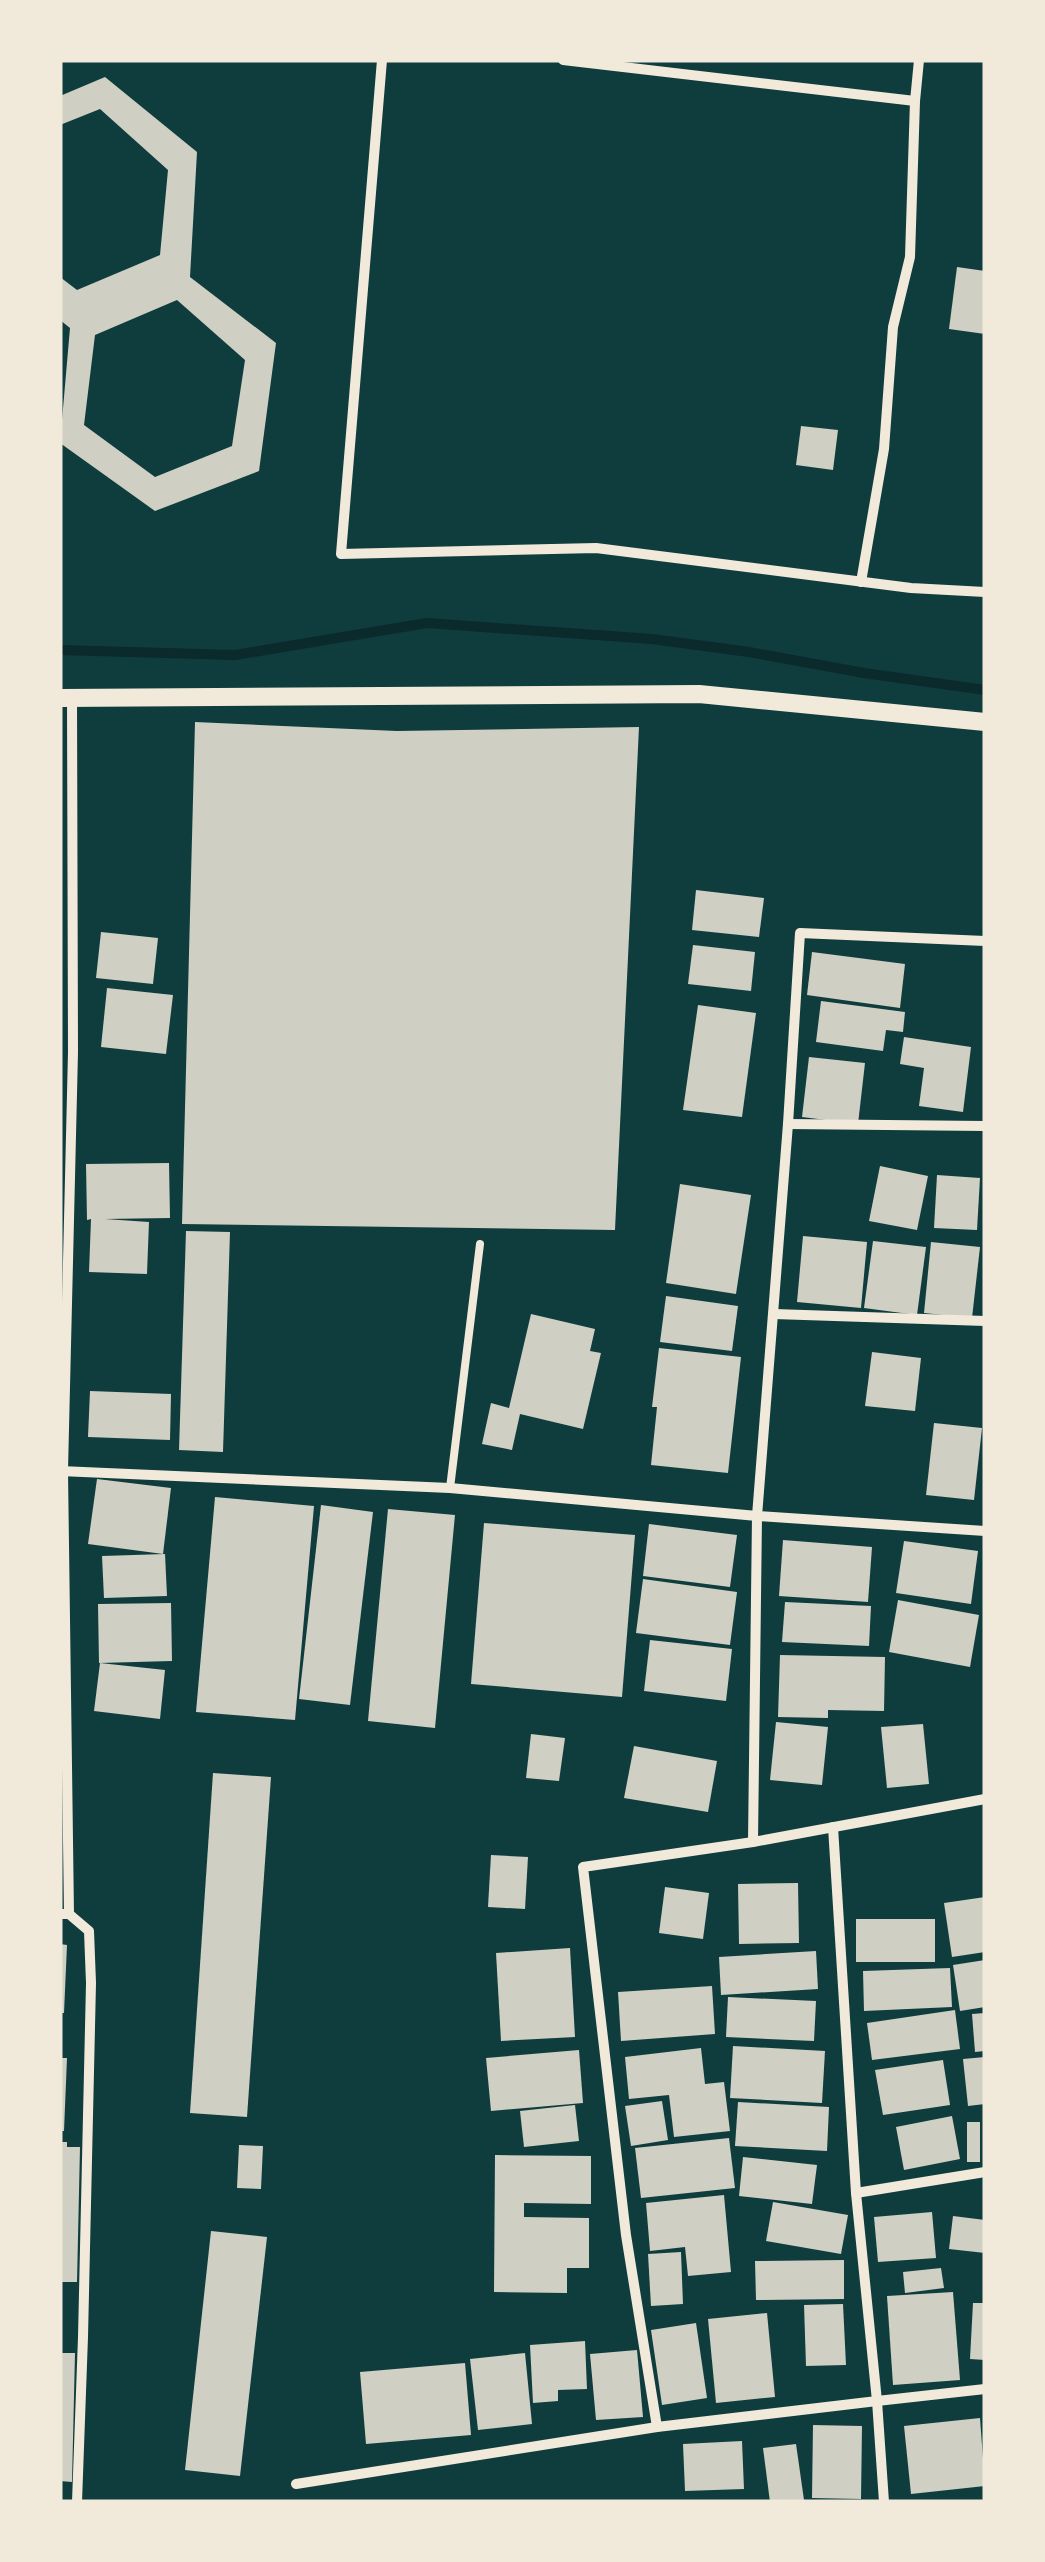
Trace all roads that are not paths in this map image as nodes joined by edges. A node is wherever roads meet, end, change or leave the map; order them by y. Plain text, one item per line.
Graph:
1 (382, 60) edge
2 (562, 60) edge
3 (918, 60) edge
4 (915, 101) junction
5 (861, 582) junction
6 (985, 592) edge
7 (66, 698) edge
8 (985, 722) edge
9 (985, 942) edge
10 (60, 1052) edge
11 (73, 1052) junction
12 (788, 1124) junction
13 (985, 1126) edge
14 (480, 1244) dead end
15 (774, 1314) junction
16 (985, 1321) edge
17 (62, 1471) edge
18 (450, 1488) junction
19 (757, 1516) junction
20 (985, 1531) edge
21 (985, 1800) edge
22 (834, 1827) junction
23 (753, 1842) junction
24 (64, 1914) edge
25 (985, 2172) edge
26 (856, 2193) junction
27 (985, 2390) edge
28 (878, 2401) junction
29 (657, 2427) junction
30 (296, 2484) dead end
31 (77, 2502) edge
32 (884, 2502) edge

1 - 5 street
2 - 4 street
3 - 4 street
4 - 5 street
5 - 6 street
7 - 8 street
7 - 11 street
9 - 12 street
10 - 11 street
11 - 17 street
12 - 13 street
12 - 15 street
14 - 18 lane
15 - 16 street
15 - 19 street
17 - 18 street
17 - 24 street
18 - 19 street
19 - 20 street
19 - 23 street
21 - 22 street
22 - 23 street
22 - 26 street
23 - 29 street
24 - 31 street
25 - 26 street
26 - 28 street
27 - 28 street
28 - 29 street
28 - 32 street
29 - 30 street

